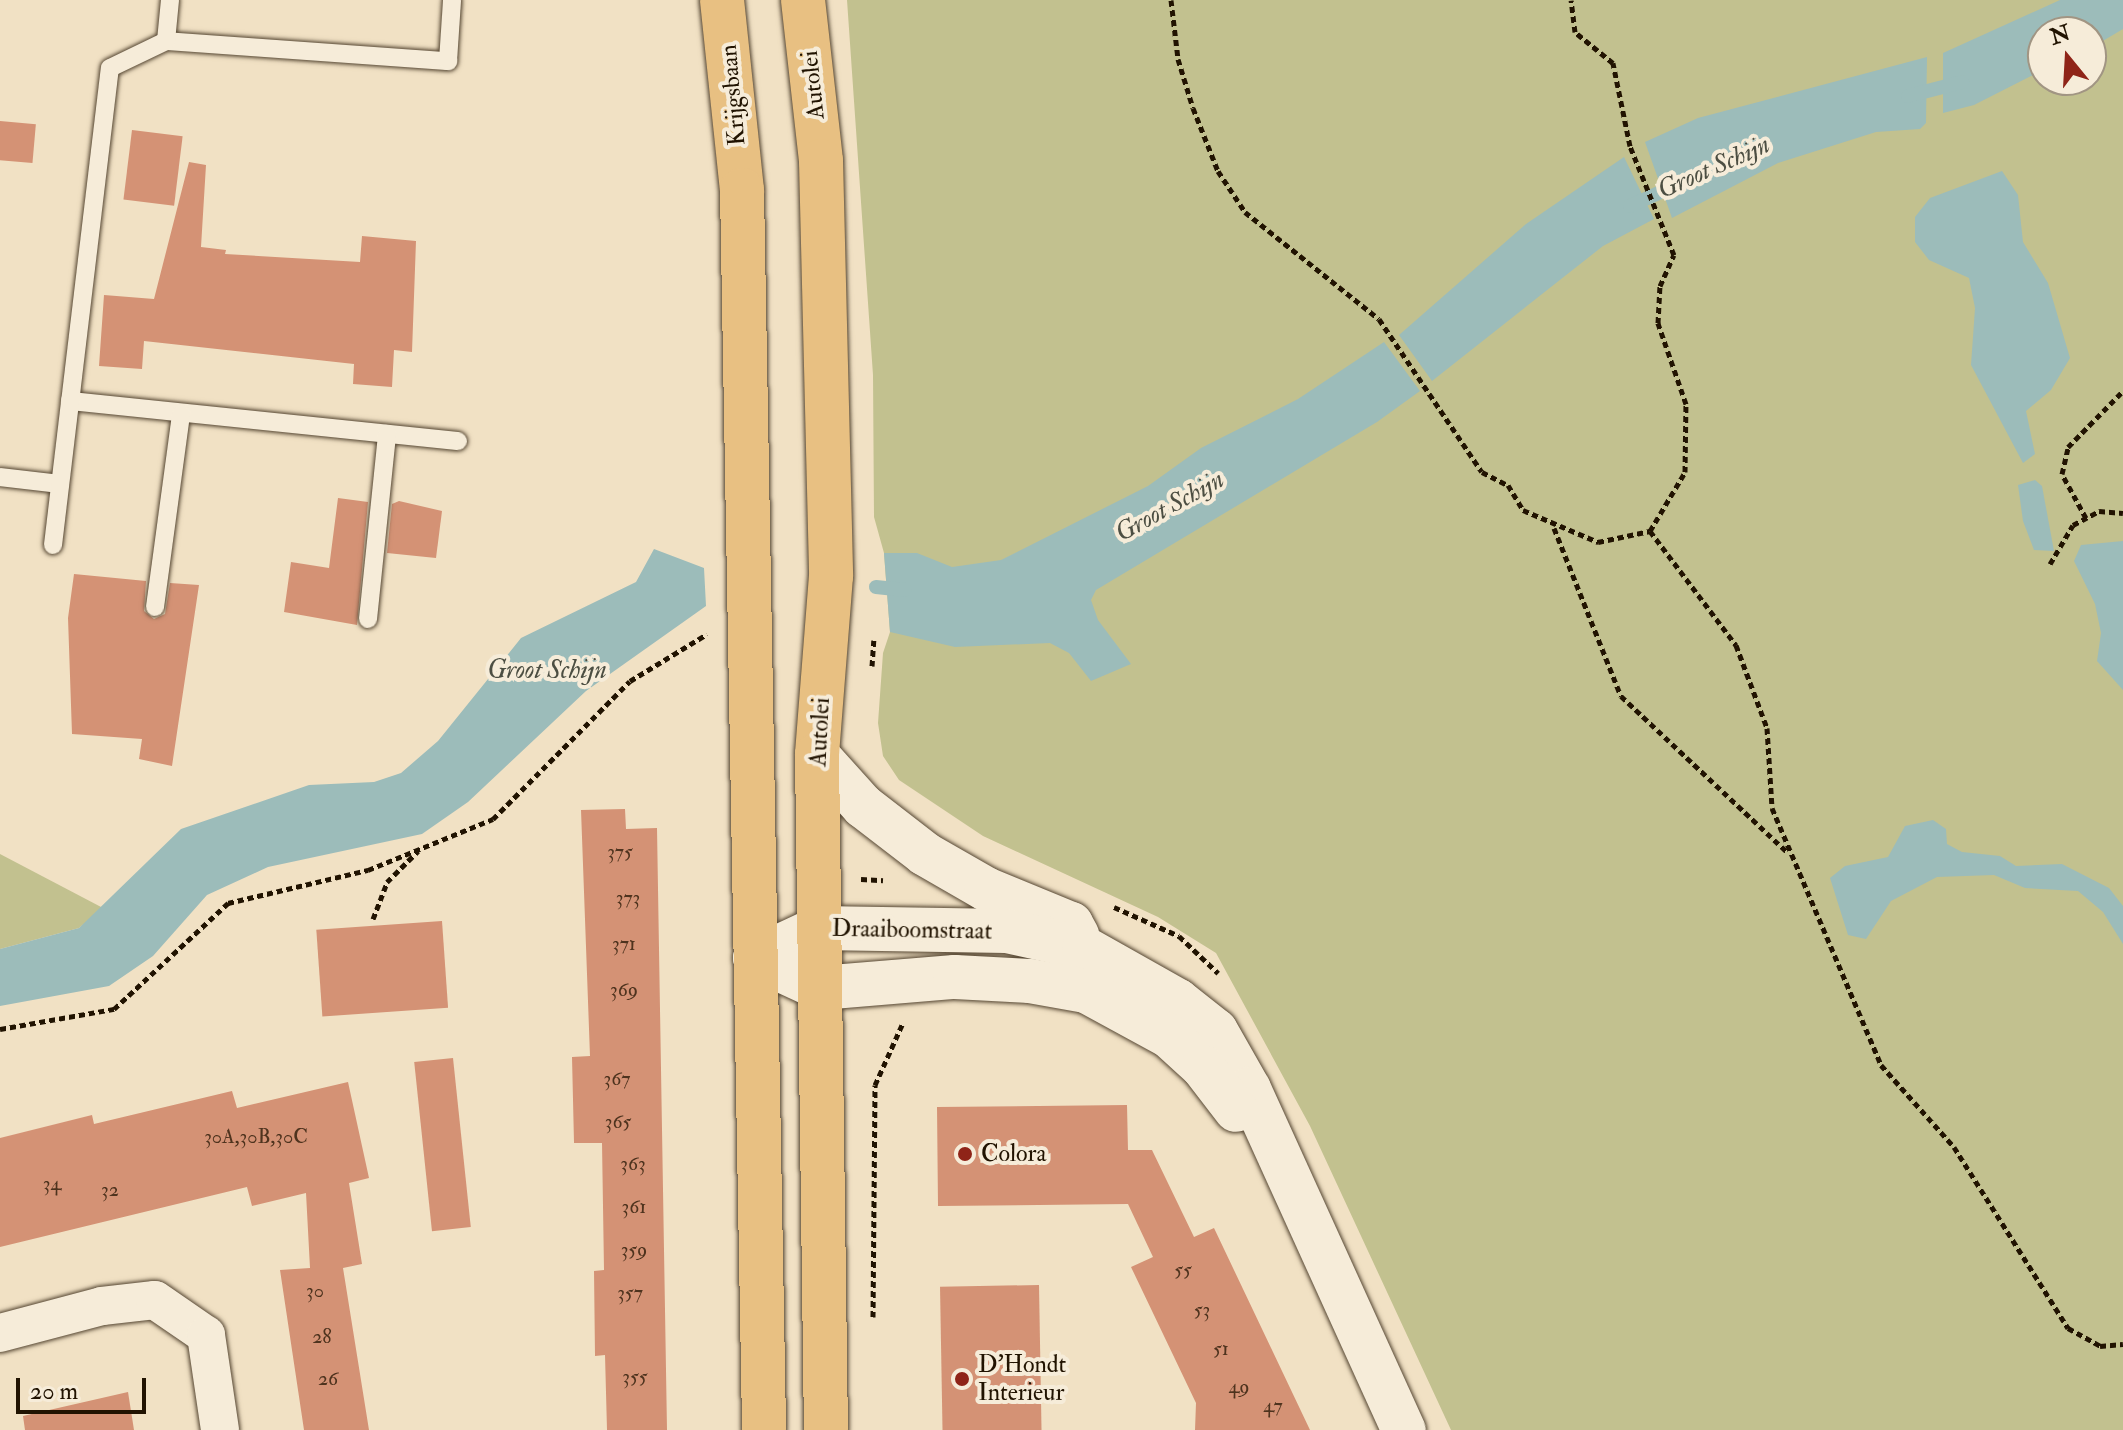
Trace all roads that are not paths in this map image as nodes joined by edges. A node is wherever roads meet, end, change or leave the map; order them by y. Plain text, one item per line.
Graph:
1 (170, 0) edge
2 (452, 0) edge
3 (722, 0) edge
4 (806, 18) edge
5 (166, 41) junction
6 (70, 401) junction
7 (181, 414) junction
8 (387, 434) junction
9 (458, 441) dead end
10 (0, 477) edge
11 (60, 484) junction
12 (53, 545) dead end
13 (155, 607) dead end
14 (368, 619) dead end
15 (817, 755) junction
16 (819, 928) junction
17 (1084, 948) junction
18 (755, 958) junction
19 (820, 988) junction
20 (1272, 1145) junction
21 (0, 1333) edge
22 (220, 1430) edge
23 (764, 1430) edge
24 (826, 1430) edge
25 (1404, 1430) edge

1 - 5 lane
2 - 5 lane
3 - 18 main road, Krijgsbaan
4 - 15 main road, Autolei
5 - 6 lane
6 - 7 lane
6 - 11 lane
7 - 8 lane
7 - 13 lane
8 - 9 lane
8 - 14 lane
10 - 11 lane
11 - 12 lane
15 - 16 main road, Autolei
15 - 17 street, Draaiboomstraat
16 - 17 street, Draaiboomstraat
16 - 18 street, Draaiboomstraat
16 - 19 main road, Autolei
17 - 20 street, Draaiboomstraat
18 - 19 street, Draaiboomstraat
18 - 23 main road
19 - 20 street, Draaiboomstraat
19 - 24 main road, Autolei
20 - 25 street, Draaiboomstraat
21 - 22 street

